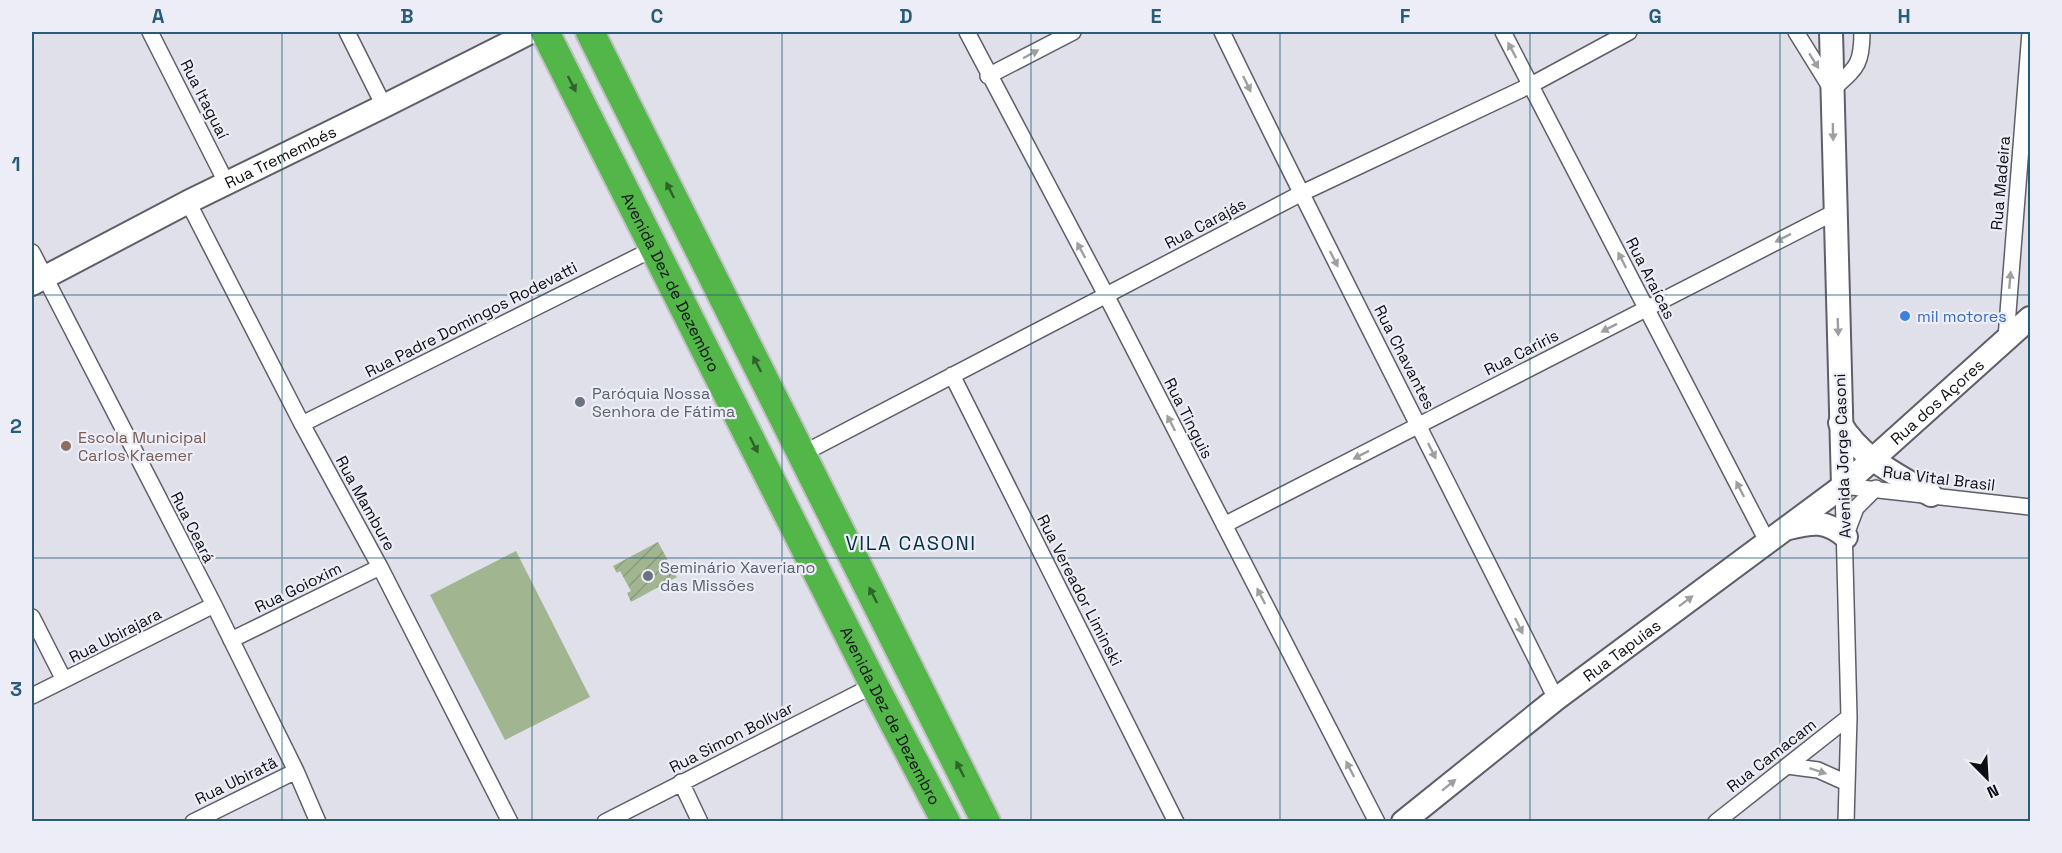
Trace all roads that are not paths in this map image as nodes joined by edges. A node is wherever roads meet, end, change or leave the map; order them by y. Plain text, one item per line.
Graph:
1 (150, 32) edge
2 (347, 32) edge
3 (531, 32) edge
4 (545, 32) edge
5 (590, 32) edge
6 (967, 32) edge
7 (1073, 32) edge
8 (1222, 32) edge
9 (1503, 32) edge
10 (1629, 32) edge
11 (1796, 32) edge
12 (1831, 32) edge
13 (1862, 32) edge
14 (2030, 32) edge
15 (988, 76) junction
16 (1531, 85) junction
17 (1832, 90) junction
18 (384, 106) junction
19 (227, 184) junction
20 (1300, 194) junction
21 (188, 202) junction
22 (1835, 212) junction
23 (655, 248) junction
24 (32, 252) edge
25 (37, 281) edge
26 (1106, 296) junction
27 (1647, 308) junction
28 (2031, 318) edge
29 (2006, 338) junction
30 (952, 375) junction
31 (1840, 423) junction
32 (302, 424) junction
33 (1419, 425) junction
34 (802, 454) junction
35 (1871, 459) junction
36 (1843, 486) junction
37 (1876, 488) junction
38 (1931, 495) junction
39 (2031, 507) edge
40 (1224, 525) junction
41 (1775, 536) junction
42 (1846, 537) junction
43 (380, 567) junction
44 (214, 605) junction
45 (32, 616) edge
46 (231, 640) junction
47 (64, 680) junction
48 (873, 685) junction
49 (32, 696) edge
50 (1556, 699) junction
51 (1849, 717) junction
52 (1786, 766) junction
53 (296, 771) junction
54 (681, 783) junction
55 (1847, 783) junction
56 (193, 822) edge
57 (318, 822) edge
58 (510, 822) edge
59 (605, 822) edge
60 (700, 822) edge
61 (946, 822) edge
62 (986, 822) edge
63 (1176, 822) edge
64 (1377, 822) edge
65 (1403, 822) edge
66 (1716, 822) edge
67 (1846, 822) edge

1 - 19 street, Rua Itaguaí
2 - 18 street
3 - 18 street, Rua Tremembés
4 -> 23 highway, Avenida Dez de Dezembro
34 -> 5 highway
6 - 15 street, Rua Tinguis
15 -> 7 street
8 -> 20 street, Rua Chavantes
16 -> 9 street, Rua Araícas
10 - 16 street, Rua Carajás
11 -> 17 street
12 - 17 street, Avenida Jorge Casoni
13 - 17 street
29 -> 14 street, Rua Madeira
26 -> 15 street, Rua Tinguis
16 - 20 street, Rua Carajás
27 -> 16 street, Rua Araícas
17 -> 22 street, Avenida Jorge Casoni
18 - 19 street, Rua Tremembés
19 - 21 street, Rua Tremembés
20 - 26 street, Rua Carajás
20 -> 33 street, Rua Chavantes
21 - 25 street, Rua Tremembés
21 - 32 street, Rua Mambure
22 -> 27 street, Rua Cariris
22 -> 31 street, Avenida Jorge Casoni
23 - 32 street, Rua Padre Domingos Rodevatti
23 -> 48 highway, Avenida Dez de Dezembro
24 - 25 street, Rua Ceará
25 - 44 street, Rua Ceará
26 - 30 street, Rua Carajás
40 -> 26 street, Rua Tinguis
27 -> 33 street, Rua Cariris
41 -> 27 street, Rua Araícas
28 - 29 street, Rua dos Açores
29 - 35 street, Rua dos Açores
30 - 34 street, Rua Carajás
30 - 63 street, Rua Vereador Liminski
31 - 35 street
31 - 36 street, Avenida Jorge Casoni
32 - 43 street, Rua Mambure
33 -> 40 street, Rua Cariris
33 -> 50 street, Rua Chavantes
62 -> 34 highway
35 - 36 street, Rua dos Açores
35 - 38 street
36 - 37 street, Rua Vital Brasil
36 - 41 street, Rua Tapuias
36 - 42 street, Avenida Jorge Casoni
37 - 38 street, Rua Vital Brasil
37 - 42 street
38 - 39 street, Rua Vital Brasil
64 -> 40 street, Rua Tinguis
41 - 42 street
50 -> 41 street, Rua Tapuias
42 - 51 street, Avenida Jorge Casoni
43 - 46 street, Rua Goioxim
43 - 58 street, Rua Mambure
44 - 46 street, Rua Ceará
44 - 47 street, Rua Ubirajara
45 - 47 street
46 - 53 street, Rua Ceará
47 - 49 street, Rua Ubirajara
48 - 54 street, Rua Simon Bolívar
48 - 61 highway, Avenida Dez de Dezembro
65 -> 50 street, Rua Tapuias
51 - 52 street, Rua Camacam
51 - 55 street, Avenida Jorge Casoni
52 -> 55 street
52 - 66 street, Rua Camacam
53 - 56 street, Rua Ubiratã
53 - 57 street, Rua Ceará
54 - 59 street, Rua Simon Bolívar
54 - 60 street
55 - 67 street, Avenida Jorge Casoni

